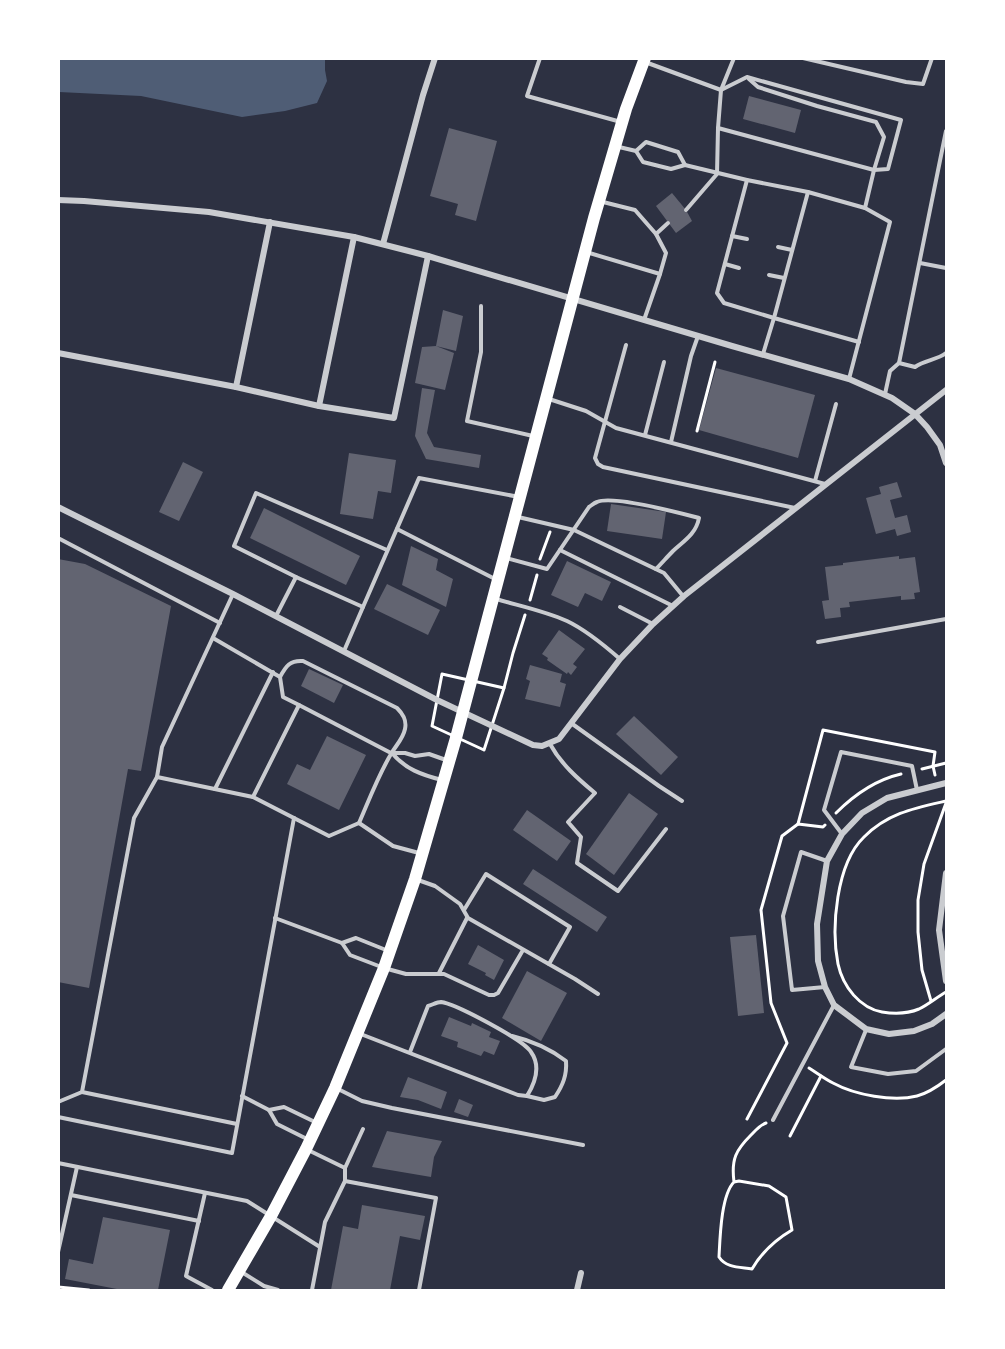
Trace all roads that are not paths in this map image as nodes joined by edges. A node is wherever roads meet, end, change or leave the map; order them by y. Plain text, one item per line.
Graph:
1 (435, 58) edge
2 (540, 58) edge
3 (734, 58) edge
4 (803, 58) edge
5 (932, 58) edge
6 (644, 60) edge
7 (747, 77) junction
8 (720, 90) junction
9 (622, 123) junction
10 (718, 128) junction
11 (946, 135) edge
12 (615, 146) junction
13 (636, 151) junction
14 (685, 165) junction
15 (874, 171) junction
16 (717, 174) junction
17 (747, 180) junction
18 (808, 192) junction
19 (58, 200) edge
20 (599, 201) junction
21 (865, 208) junction
22 (686, 210) dead end
23 (270, 222) junction
24 (668, 223) dead end
25 (656, 234) junction
26 (732, 236) junction
27 (354, 237) junction
28 (747, 239) dead end
29 (383, 244) junction
30 (778, 247) dead end
31 (792, 250) junction
32 (585, 251) junction
33 (428, 256) junction
34 (920, 263) junction
35 (725, 264) junction
36 (739, 268) dead end
37 (946, 268) edge
38 (660, 274) junction
39 (769, 275) dead end
40 (784, 278) junction
41 (573, 298) junction
42 (481, 306) dead end
43 (774, 318) junction
44 (644, 320) junction
45 (698, 336) junction
46 (859, 342) junction
47 (626, 345) dead end
48 (58, 353) edge
49 (946, 353) edge
50 (763, 355) junction
51 (664, 362) dead end
52 (899, 363) junction
53 (849, 379) junction
54 (236, 387) junction
55 (946, 390) edge
56 (885, 394) junction
57 (547, 398) junction
58 (836, 404) dead end
59 (319, 406) junction
60 (915, 414) junction
61 (604, 422) junction
62 (645, 435) junction
63 (536, 437) junction
64 (671, 442) junction
65 (946, 463) edge
66 (815, 482) junction
67 (825, 484) junction
68 (520, 497) junction
69 (58, 507) edge
70 (796, 508) junction
71 (515, 517) junction
72 (397, 529) junction
73 (574, 530) junction
74 (58, 538) edge
75 (387, 550) junction
76 (560, 550) junction
77 (504, 557) junction
78 (656, 569) junction
79 (296, 577) junction
80 (497, 581) junction
81 (233, 594) junction
82 (684, 596) junction
83 (492, 598) junction
84 (673, 606) junction
85 (620, 607) dead end
86 (363, 608) junction
87 (276, 616) junction
88 (946, 619) edge
89 (219, 623) junction
90 (653, 624) junction
91 (213, 638) junction
92 (818, 642) dead end
93 (344, 651) junction
94 (620, 659) junction
95 (273, 672) junction
96 (280, 677) junction
97 (299, 705) junction
98 (463, 713) junction
99 (572, 723) junction
100 (550, 744) junction
101 (392, 753) junction
102 (450, 761) junction
103 (157, 777) junction
104 (444, 781) junction
105 (946, 783) edge
106 (215, 789) junction
107 (917, 790) junction
108 (254, 797) junction
109 (682, 801) dead end
110 (294, 818) junction
111 (359, 823) junction
112 (666, 829) dead end
113 (842, 834) junction
114 (423, 854) junction
115 (827, 861) junction
116 (946, 873) edge
117 (415, 879) junction
118 (464, 911) junction
119 (275, 918) junction
120 (468, 918) junction
121 (342, 943) junction
122 (523, 950) junction
123 (390, 951) junction
124 (549, 963) junction
125 (384, 968) junction
126 (439, 974) junction
127 (946, 981) edge
128 (825, 987) junction
129 (598, 994) dead end
130 (834, 1005) junction
131 (946, 1014) edge
132 (866, 1029) junction
133 (358, 1032) junction
134 (509, 1035) junction
135 (946, 1049) edge
136 (410, 1052) junction
137 (335, 1088) junction
138 (82, 1092) junction
139 (242, 1096) junction
140 (527, 1096) junction
141 (58, 1102) edge
142 (269, 1110) junction
143 (58, 1117) edge
144 (773, 1120) road end
145 (237, 1124) junction
146 (318, 1124) junction
147 (363, 1129) dead end
148 (308, 1145) junction
149 (583, 1145) dead end
150 (58, 1163) edge
151 (77, 1167) junction
152 (345, 1168) junction
153 (345, 1181) junction
154 (205, 1193) junction
155 (71, 1196) junction
156 (271, 1216) junction
157 (199, 1221) junction
158 (320, 1247) junction
159 (58, 1252) edge
160 (240, 1271) junction
161 (581, 1273) dead end
162 (212, 1290) edge
163 (228, 1290) edge
164 (278, 1290) edge
165 (312, 1290) edge
166 (419, 1290) edge
167 (578, 1290) edge

1 - 29 street
2 - 9 lane
3 - 8 lane
4 - 5 lane
6 - 8 lane
6 - 9 main road
7 - 8 lane
7 - 15 lane
7 - 15 lane
8 - 10 lane
9 - 12 main road
10 - 15 lane
10 - 16 lane
11 - 34 lane
12 - 13 lane
12 - 20 main road
13 - 14 lane
13 - 14 lane
14 - 16 lane
15 - 21 lane
16 - 17 lane
16 - 22 lane
17 - 18 lane
17 - 26 lane
18 - 21 lane
18 - 31 lane
19 - 23 street
20 - 25 lane
20 - 32 main road
21 - 46 lane
23 - 27 street
23 - 54 street
24 - 25 lane
25 - 38 lane
26 - 28 lane
26 - 35 lane
27 - 29 street
27 - 59 street
29 - 33 street
30 - 31 lane
31 - 40 lane
32 - 38 lane
32 - 41 main road
33 - 41 street
33 - 59 street
34 - 37 lane
34 - 52 lane
35 - 36 lane
35 - 43 lane
38 - 44 lane
39 - 40 lane
40 - 43 lane
41 - 44 street
41 - 57 main road
42 - 63 lane
43 - 46 lane
43 - 50 lane
44 - 45 street
45 - 50 street
45 - 64 lane
46 - 53 lane
47 - 61 lane
48 - 54 street
49 - 52 lane
50 - 53 street
51 - 62 lane
52 - 56 lane
53 - 56 street
54 - 59 street
55 - 60 street
56 - 60 street
57 - 61 lane
57 - 63 main road
58 - 66 lane
60 - 65 street
60 - 67 street
61 - 62 lane
61 - 70 lane
62 - 64 lane
63 - 68 main road
64 - 66 lane
66 - 67 lane
67 - 70 street
68 - 71 main road
68 - 72 lane
69 - 81 street
70 - 82 street
71 - 73 lane
71 - 77 main road
72 - 75 lane
72 - 80 lane
73 - 76 lane
73 - 78 lane
73 - 78 lane
74 - 89 lane
75 - 79 lane
75 - 86 lane
76 - 77 lane
76 - 84 lane
77 - 80 main road
78 - 82 lane
79 - 86 lane
79 - 87 lane
80 - 83 main road
81 - 87 street
81 - 89 lane
82 - 84 street
83 - 94 lane
83 - 98 main road
84 - 90 street
85 - 90 lane
86 - 93 lane
87 - 93 street
88 - 92 lane
89 - 91 lane
90 - 94 street
91 - 95 lane
91 - 103 lane
93 - 98 street
94 - 99 street
95 - 96 lane
95 - 106 lane
96 - 97 lane
96 - 101 lane
97 - 101 lane
97 - 108 lane
98 - 100 street
98 - 102 main road
99 - 100 street
99 - 109 lane
100 - 112 lane
101 - 102 lane
101 - 104 lane
101 - 111 lane
102 - 104 main road
103 - 106 lane
103 - 138 lane
104 - 114 main road
105 - 107 street
106 - 108 lane
107 - 113 street
107 - 113 lane
108 - 110 lane
110 - 111 lane
110 - 119 lane
111 - 114 lane
113 - 115 street
114 - 117 main road
115 - 128 street
115 - 128 lane
116 - 127 street
117 - 118 lane
117 - 123 main road
118 - 120 lane
118 - 124 lane
119 - 121 lane
119 - 139 lane
120 - 122 lane
120 - 126 lane
121 - 123 lane
121 - 125 lane
122 - 124 lane
122 - 126 lane
123 - 125 main road
124 - 129 lane
125 - 126 lane
125 - 133 main road
128 - 130 street
130 - 132 street
130 - 144 lane
131 - 132 street
132 - 135 lane
133 - 136 lane
133 - 137 main road
134 - 136 lane
134 - 140 lane
134 - 140 lane
136 - 140 lane
137 - 146 main road
137 - 149 lane
138 - 141 lane
138 - 145 lane
139 - 142 lane
139 - 145 lane
142 - 146 lane
142 - 148 lane
143 - 145 lane
146 - 148 main road
147 - 152 lane
148 - 152 lane
148 - 156 main road
150 - 151 lane
151 - 154 lane
151 - 155 lane
152 - 153 lane
153 - 158 lane
153 - 166 lane
154 - 156 lane
154 - 157 lane
155 - 157 lane
155 - 159 lane
156 - 158 lane
156 - 160 main road
157 - 162 lane
158 - 165 lane
160 - 163 main road
160 - 164 lane
161 - 167 street

